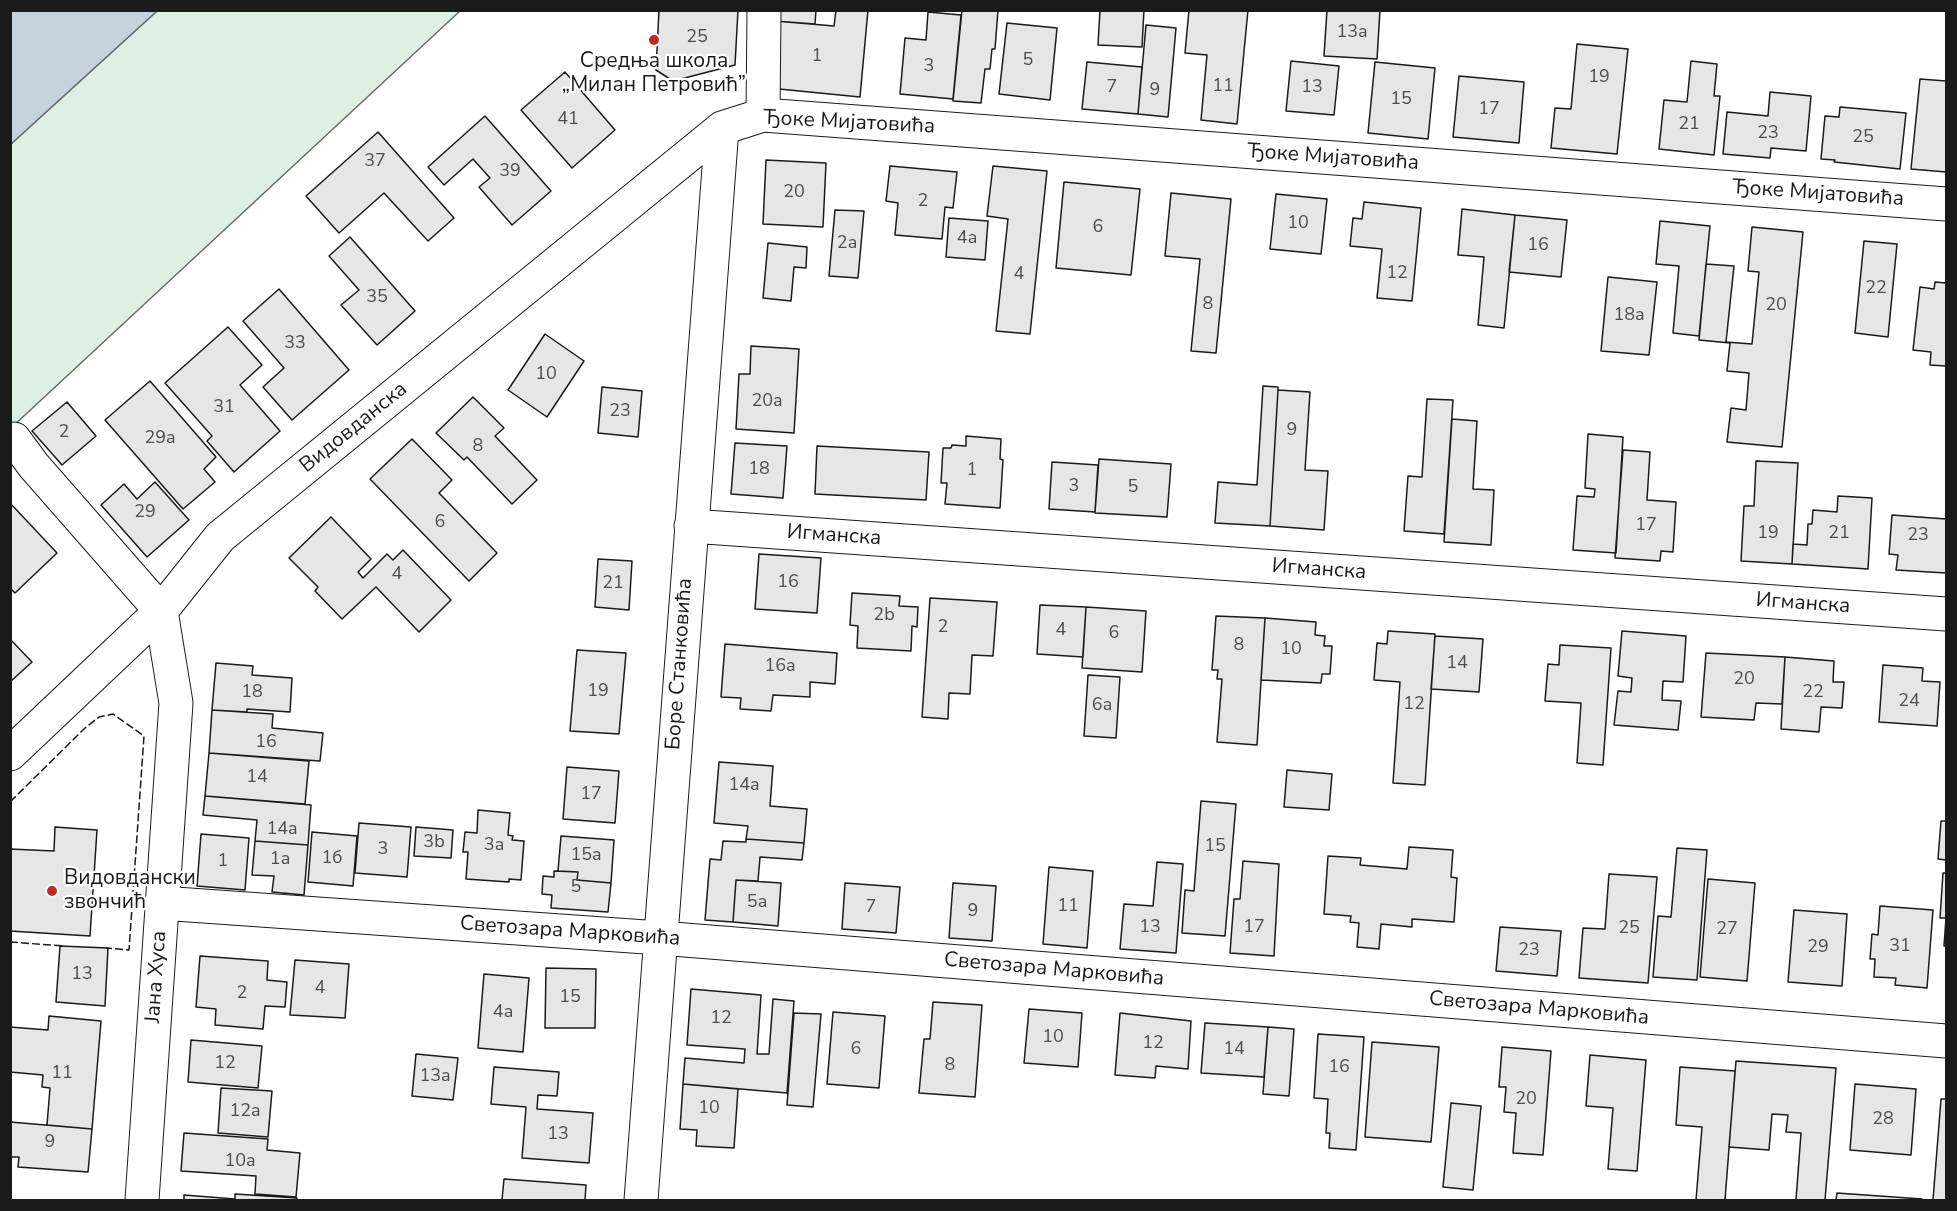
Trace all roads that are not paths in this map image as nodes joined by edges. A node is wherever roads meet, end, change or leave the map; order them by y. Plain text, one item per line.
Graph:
1 (764, 10) edge
2 (763, 115) junction
3 (722, 128) junction
4 (1947, 204) edge
5 (14, 439) dead end
6 (691, 526) junction
7 (161, 611) junction
8 (1947, 614) edge
9 (10, 754) edge
10 (161, 903) junction
11 (660, 938) junction
12 (1947, 1041) edge
13 (142, 1200) edge
14 (641, 1200) edge

1 - 2 street
2 - 3 street, Ђоке Мијатовића
2 - 4 street, Ђоке Мијатовића
3 - 6 street, Боре Станковића
3 - 7 street, Видовданска
5 - 7 street
6 - 8 street, Игманска
6 - 11 street, Боре Станковића
7 - 9 street, Видовданска
7 - 10 street, Јана Хуса
10 - 11 street, Светозара Марковића
10 - 13 street, Јана Хуса
11 - 12 street, Светозара Марковића
11 - 14 street, Боре Станковића

